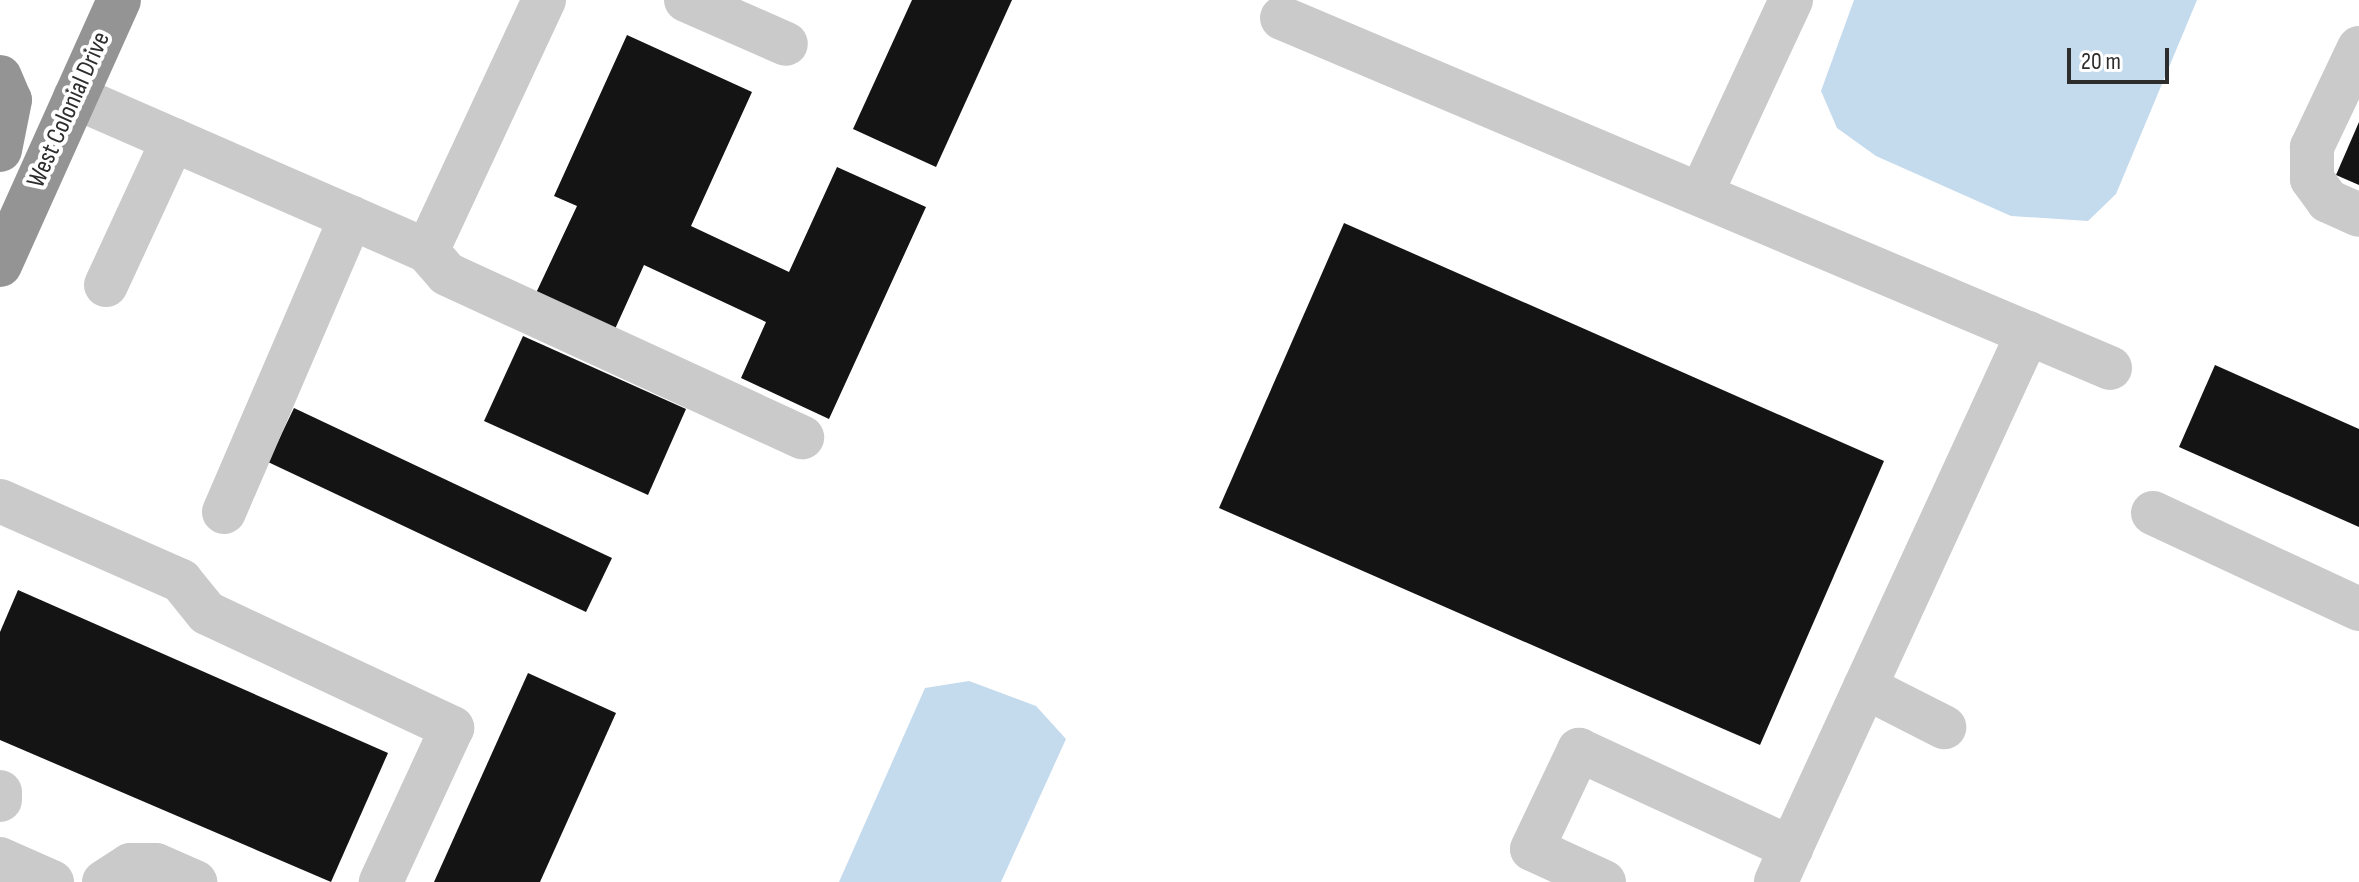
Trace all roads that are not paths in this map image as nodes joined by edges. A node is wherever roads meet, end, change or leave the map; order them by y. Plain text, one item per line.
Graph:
1 (119, 0) edge
2 (544, 0) edge
3 (686, 0) edge
4 (1791, 0) edge
5 (1282, 18) dead end
6 (786, 44) dead end
7 (2353, 74) edge
8 (0, 77) edge
9 (75, 97) junction
10 (173, 140) junction
11 (0, 150) edge
12 (1701, 194) junction
13 (2359, 215) edge
14 (351, 217) junction
15 (427, 251) junction
16 (0, 265) edge
17 (106, 285) dead end
18 (2028, 333) junction
19 (2110, 368) dead end
20 (802, 437) dead end
21 (4, 512) edge
22 (224, 512) dead end
23 (2153, 513) dead end
24 (2359, 609) edge
25 (1865, 687) junction
26 (1944, 727) dead end
27 (0, 792) edge
28 (0, 800) edge
29 (0, 859) edge
30 (1784, 865) edge
31 (52, 882) edge
32 (104, 882) edge
33 (195, 882) edge
34 (381, 882) edge
35 (1604, 882) edge

1 - 9 highway, West Colonial Drive
2 - 15 street
3 - 6 street
4 - 12 street
5 - 12 street
7 - 13 street
8 - 11 highway
9 - 10 street
9 - 16 highway, West Colonial Drive
10 - 14 street
10 - 17 street
12 - 18 street
14 - 15 street
14 - 22 street
15 - 20 street
18 - 19 street
18 - 25 street
21 - 34 street
23 - 24 street
25 - 26 street
25 - 30 street
27 - 28 street
29 - 31 street
30 - 35 street
32 - 33 street

